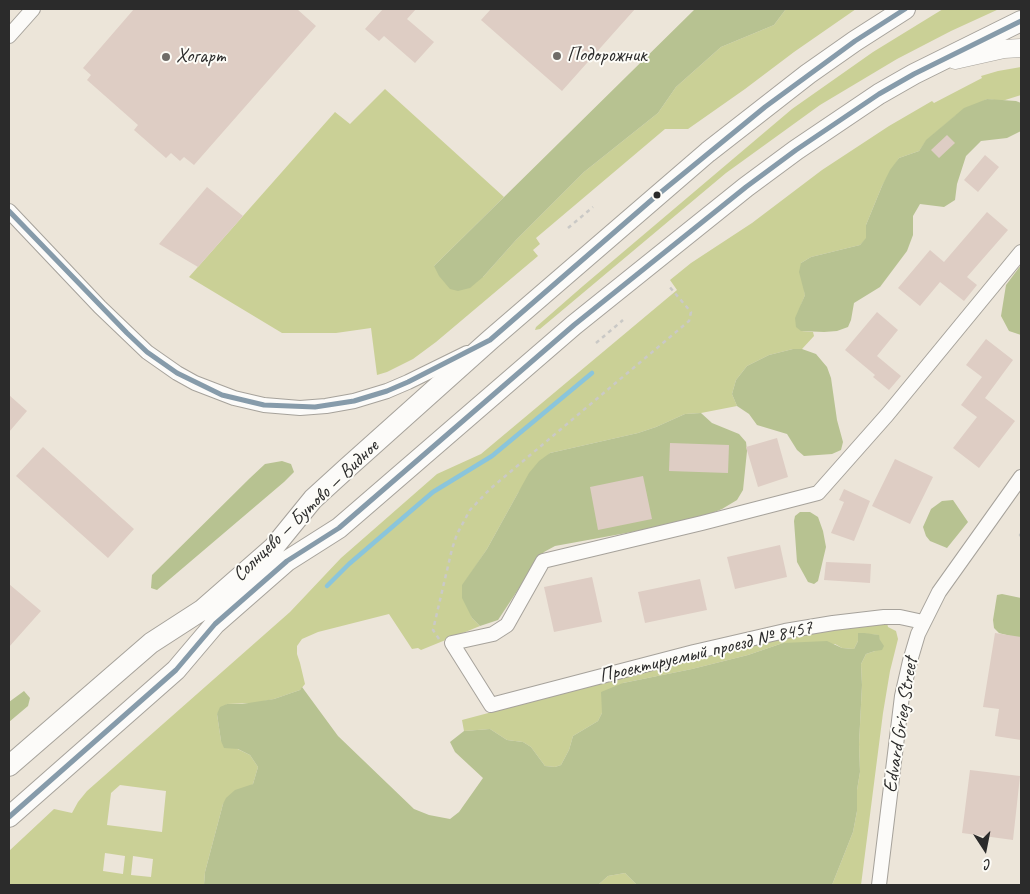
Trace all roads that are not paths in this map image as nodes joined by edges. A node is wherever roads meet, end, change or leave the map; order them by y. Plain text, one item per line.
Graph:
1 (33, 9) edge
2 (905, 9) edge
3 (1021, 21) edge
4 (9, 36) edge
5 (1021, 48) edge
6 (914, 74) junction
7 (9, 211) edge
8 (1021, 252) edge
9 (490, 340) junction
10 (1021, 477) edge
11 (923, 622) junction
12 (9, 766) edge
13 (9, 817) edge
14 (879, 885) edge

1 - 4 street
2 - 9 main road, Солнцево — Бутово — Видное
3 - 6 main road, Солнцево — Бутово — Видное
5 - 6 street
6 - 13 main road, Солнцево — Бутово — Видное
7 - 9 street
8 - 11 street, Проектируемый проезд № 8457
9 - 12 main road, Солнцево — Бутово — Видное
10 - 11 street, Edvard Grieg Street
11 - 14 street, Edvard Grieg Street

